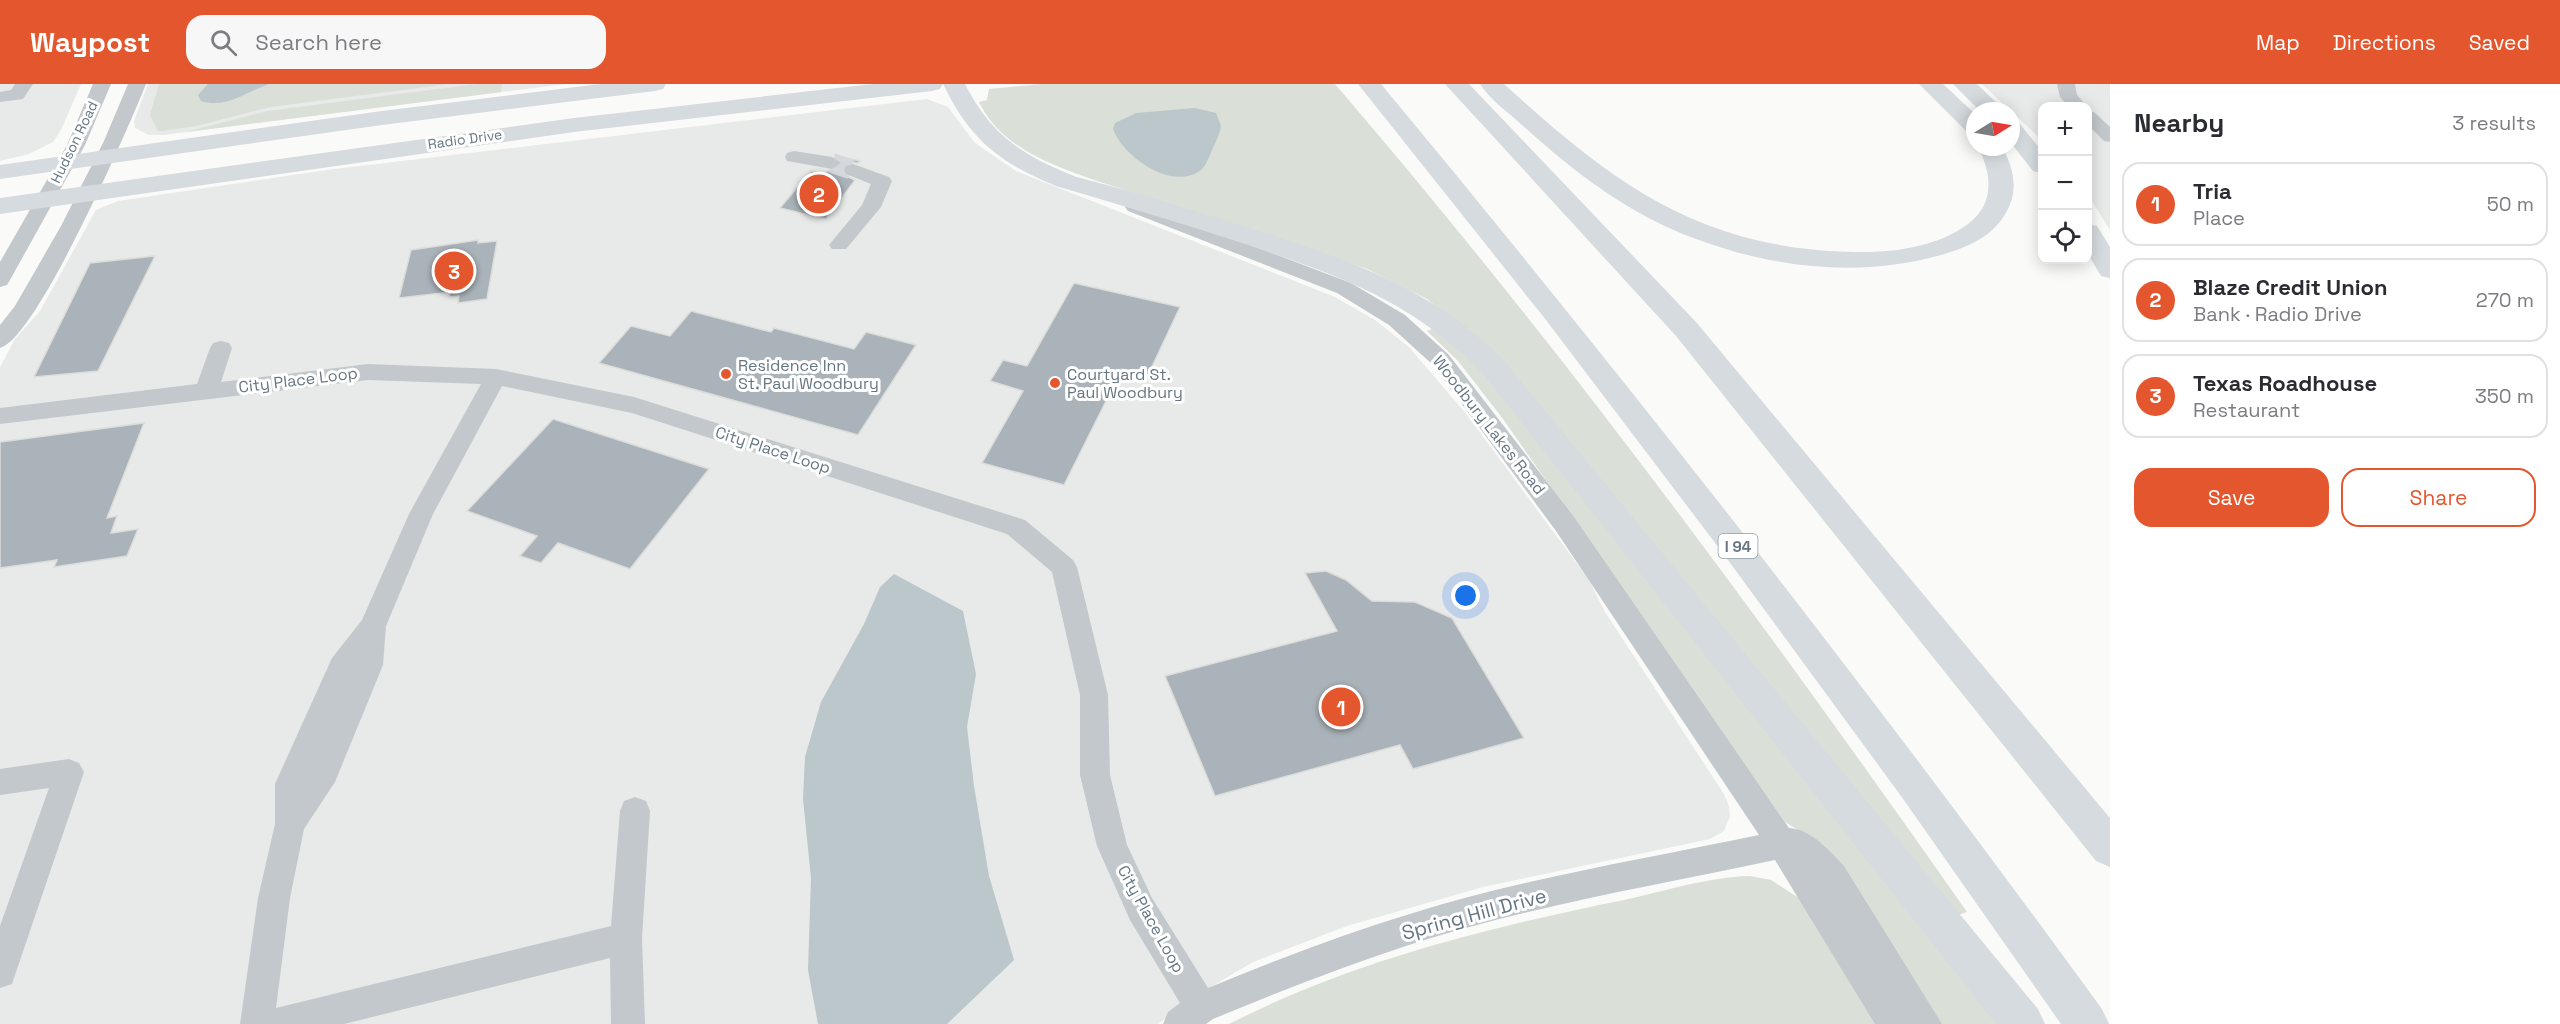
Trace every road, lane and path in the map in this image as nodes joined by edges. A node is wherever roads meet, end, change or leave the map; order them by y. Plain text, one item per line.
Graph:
1 (24, 84) edge
2 (102, 84) edge
3 (137, 84) edge
4 (655, 84) edge
5 (932, 84) edge
6 (954, 84) edge
7 (1347, 84) edge
8 (1369, 84) edge
9 (1456, 84) edge
10 (1491, 84) edge
11 (1930, 84) edge
12 (1964, 84) edge
13 (2066, 84) edge
14 (0, 97) edge
15 (1984, 102) edge
16 (2074, 102) edge
17 (1966, 118) edge
18 (2092, 120) edge
19 (2109, 135) edge
20 (2020, 139) edge
21 (1996, 156) edge
22 (106, 157) junction
23 (794, 157) dead end
24 (2038, 160) edge
25 (66, 162) junction
26 (832, 163) tunnel mouth
27 (853, 170) tunnel mouth
28 (0, 172) edge
29 (1065, 181) junction
30 (87, 193) junction
31 (46, 199) junction
32 (0, 206) edge
33 (2092, 239) edge
34 (839, 245) dead end
35 (2110, 270) edge
36 (1525, 273) junction
37 (0, 280) edge
38 (0, 341) edge
39 (221, 348) dead end
40 (496, 377) junction
41 (206, 391) junction
42 (0, 416) edge
43 (0, 782) edge
44 (635, 810) dead end
45 (1781, 843) junction
46 (2110, 848) edge
47 (626, 938) junction
48 (0, 972) edge
49 (1191, 1016) edge
50 (257, 1024) edge
51 (277, 1024) edge
52 (628, 1024) edge
53 (1894, 1024) edge
54 (1925, 1024) edge
55 (2023, 1024) edge
56 (2087, 1024) edge

1 - 14 street
2 - 25 street, Hudson Road
3 - 22 street
4 - 22 main road, Radio Drive
5 - 30 main road, Radio Drive
6 - 29 main road, Woodbury Lakes Road
7 - 36 main road
8 - 36 main road, I 94
9 - 46 main road
10 - 21 main road
11 - 17 main road
12 - 15 main road
13 - 16 street
18 - 19 street
20 - 24 main road
22 - 25 main road, Radio Drive
22 - 30 street
23 - 26 street
25 - 28 main road, Radio Drive
25 - 31 street, Hudson Road
27 - 34 street
29 - 45 street, Woodbury Lakes Road
29 - 55 main road
30 - 31 main road, Radio Drive
30 - 38 street
31 - 32 main road, Radio Drive
31 - 37 street, Hudson Road
33 - 35 main road
36 - 56 main road, I 94
39 - 41 street
40 - 41 street, City Place Loop
40 - 49 street, City Place Loop
40 - 50 street
41 - 42 street, City Place Loop
43 - 48 street
44 - 47 street
45 - 49 street, Spring Hill Drive
45 - 53 street, Woodbury Lakes Road
45 - 54 street
47 - 51 street
47 - 52 street

